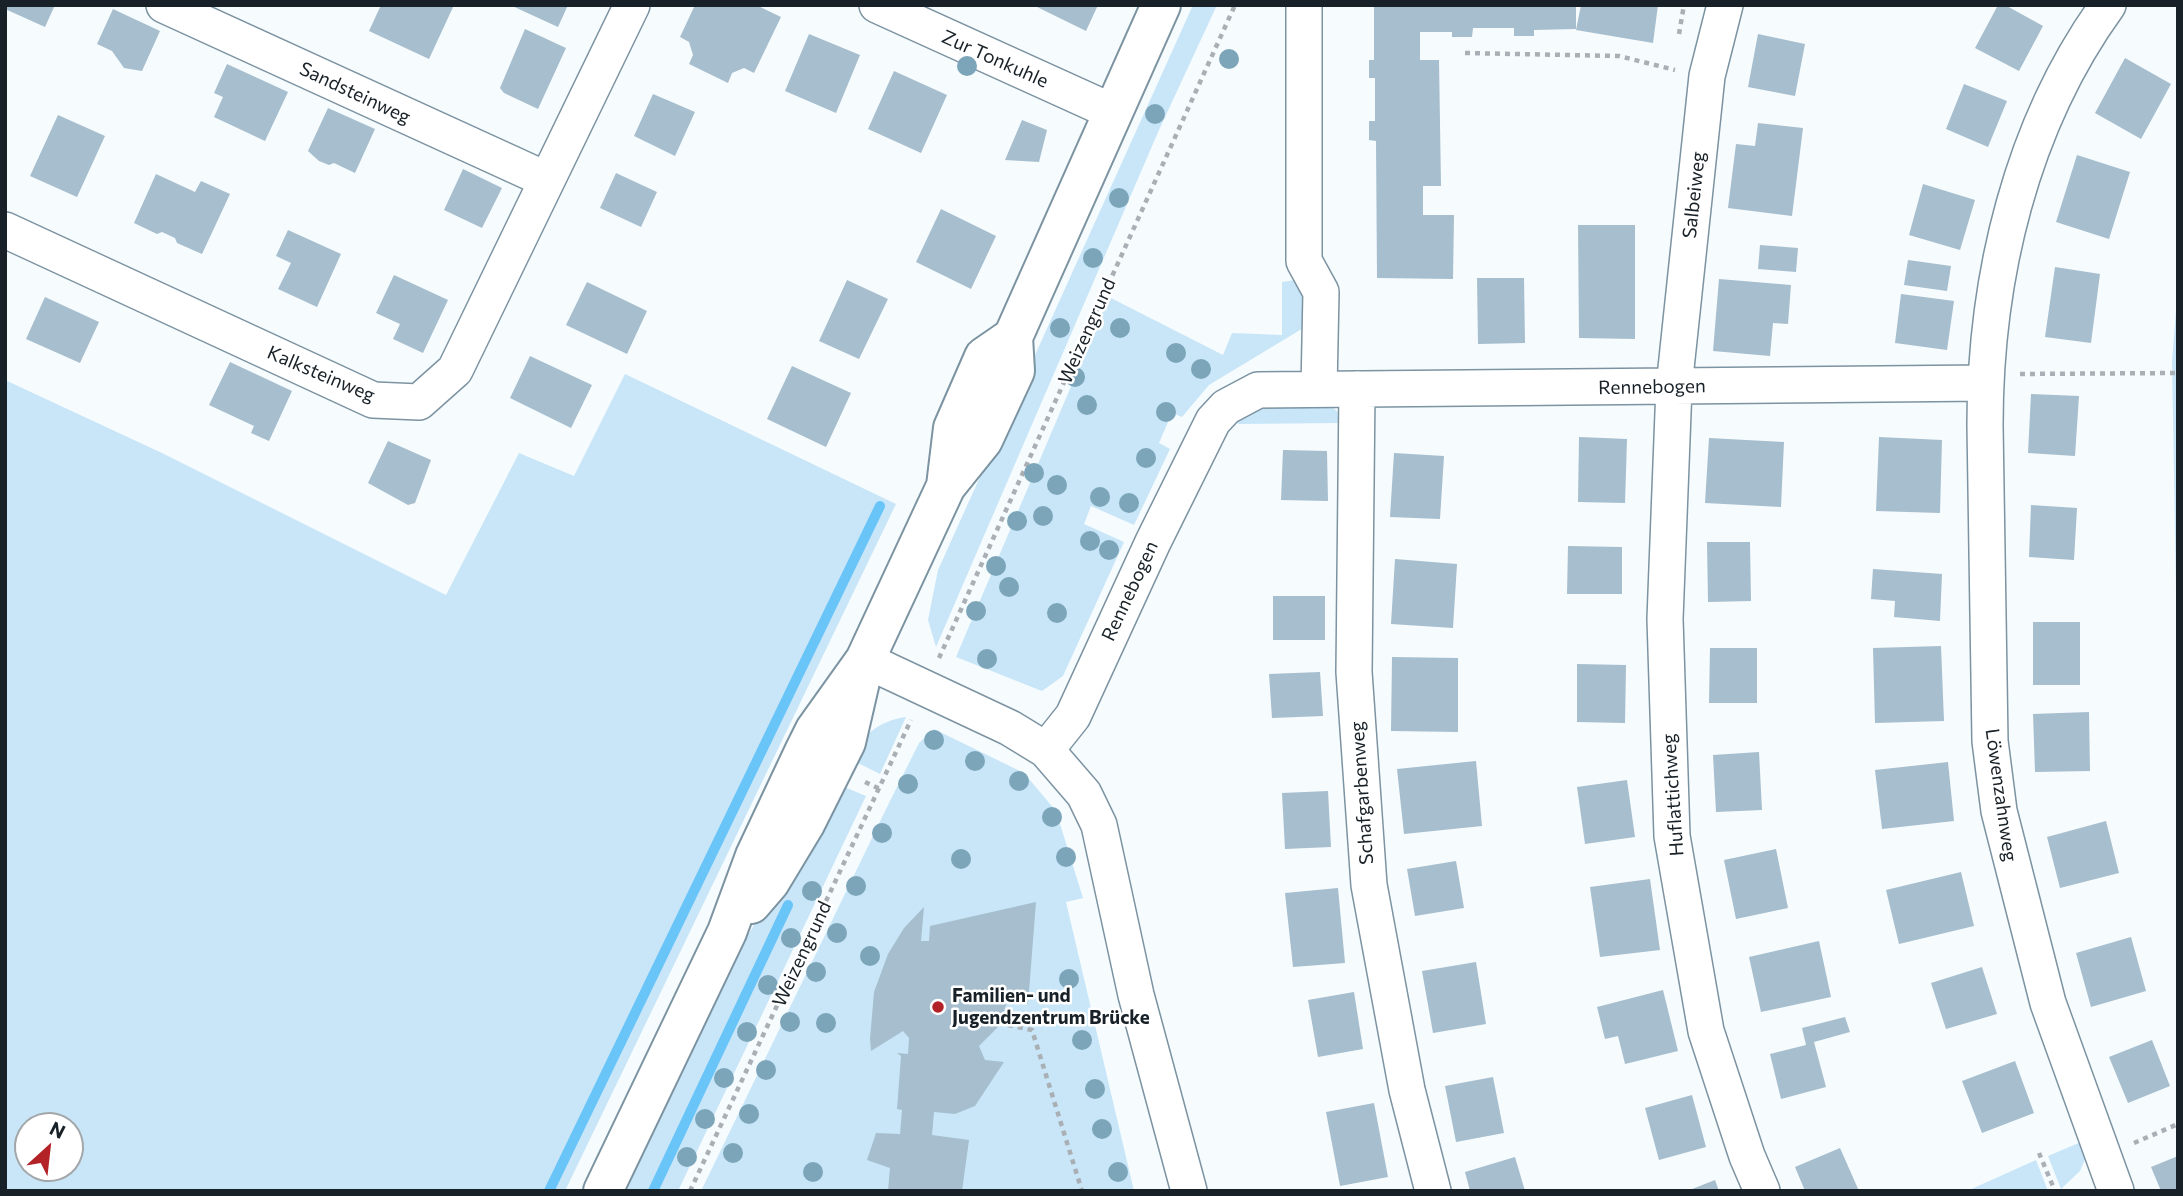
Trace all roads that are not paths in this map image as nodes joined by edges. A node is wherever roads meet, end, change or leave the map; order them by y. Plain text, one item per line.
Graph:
1 (164, 5) edge
2 (632, 5) edge
3 (877, 5) edge
4 (1161, 5) edge
5 (1304, 5) edge
6 (1725, 5) edge
7 (2108, 5) edge
8 (1113, 112) junction
9 (547, 180) junction
10 (5, 230) edge
11 (1985, 383) junction
12 (1674, 387) junction
13 (1319, 389) junction
14 (1357, 389) junction
15 (865, 660) junction
16 (1046, 750) junction
17 (2107, 1181) edge
18 (603, 1191) edge
19 (1189, 1191) edge
20 (1433, 1191) edge
21 (1762, 1191) edge

1 - 9 street, Sandsteinweg
2 - 9 street, Kalksteinweg
3 - 8 street, Zur Tonkuhle
4 - 8 main road
5 - 13 street
6 - 12 street, Salbeiweg
7 - 11 street, Löwenzahnweg
8 - 15 main road
9 - 10 street, Kalksteinweg
11 - 12 street, Rennebogen
11 - 17 street, Löwenzahnweg
12 - 14 street, Rennebogen
12 - 21 street, Huflattichweg
13 - 14 street, Rennebogen
13 - 16 street, Rennebogen
14 - 20 street, Schafgarbenweg
15 - 16 street
15 - 18 main road
16 - 19 street

